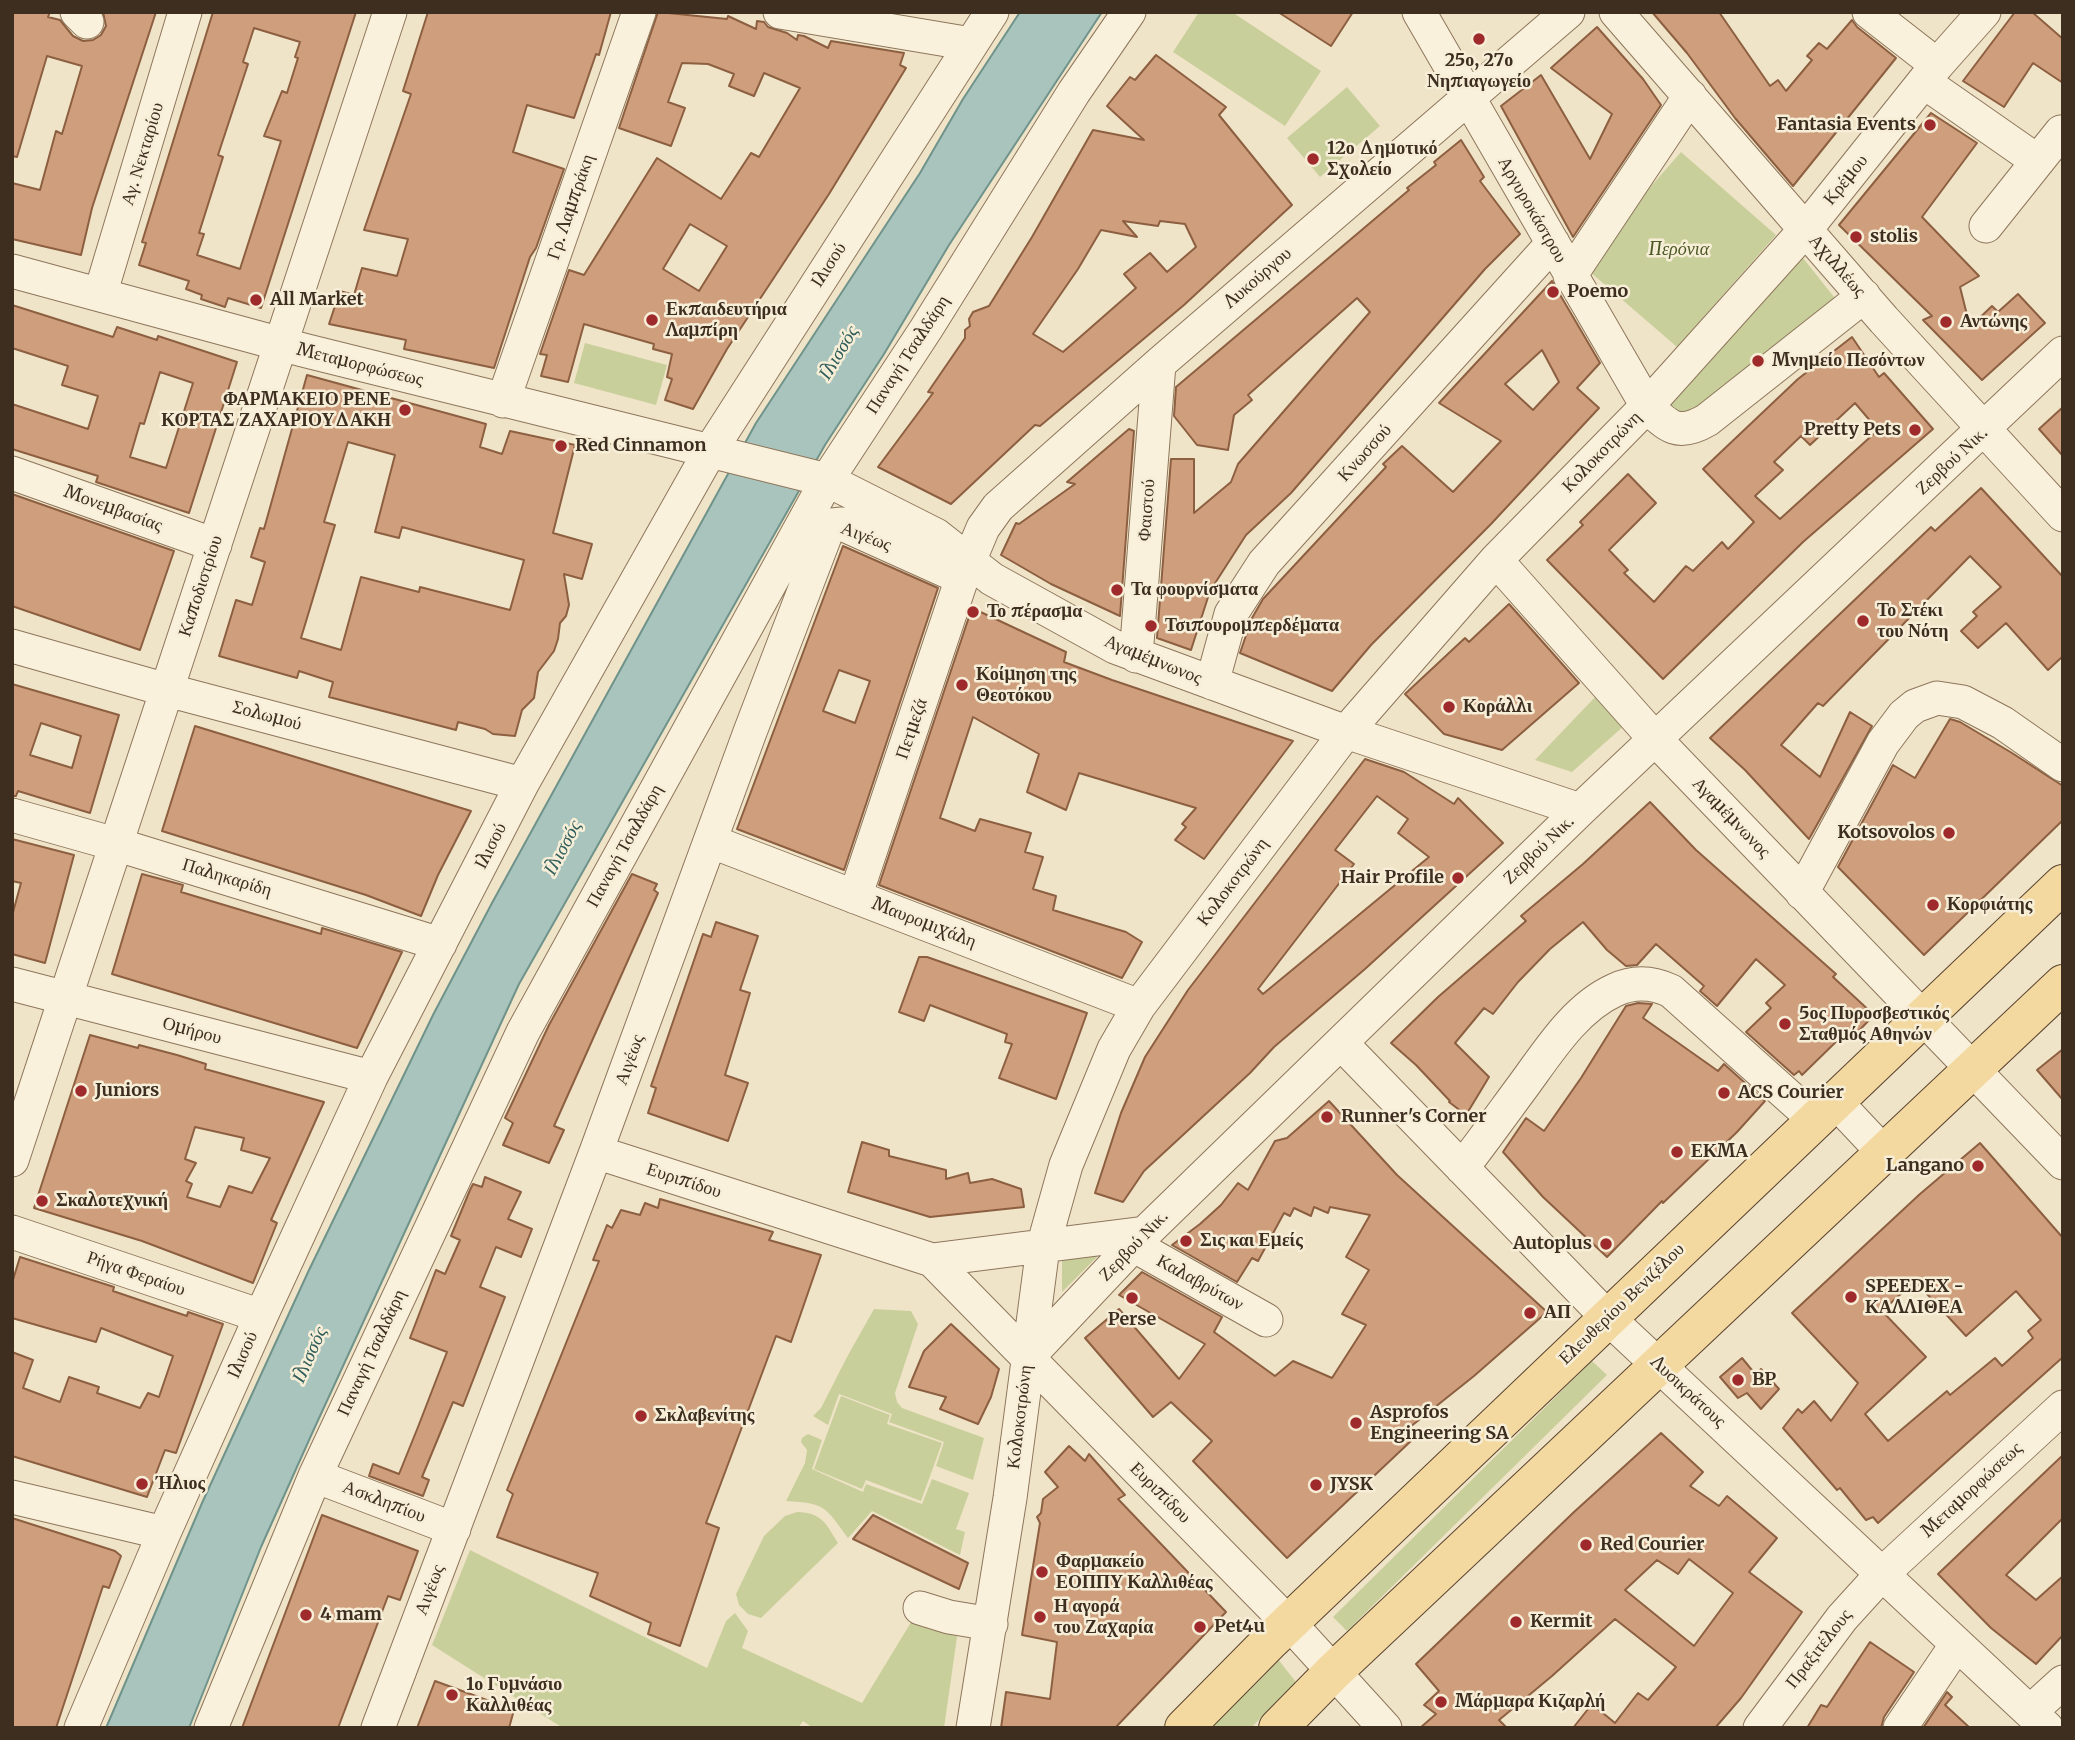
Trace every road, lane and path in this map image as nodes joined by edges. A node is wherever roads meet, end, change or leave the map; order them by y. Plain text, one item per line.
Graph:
1 (185, 12) edge
2 (390, 12) edge
3 (639, 12) edge
4 (780, 12) edge
5 (992, 12) edge
6 (1129, 12) edge
7 (1419, 12) edge
8 (1568, 12) edge
9 (1616, 12) edge
10 (1869, 12) edge
11 (1984, 12) edge
12 (971, 44) junction
13 (1931, 74) junction
14 (1690, 96) junction
15 (1466, 97) junction
16 (2061, 132) dead end
17 (2036, 160) junction
18 (1986, 226) dead end
19 (1806, 229) junction
20 (1553, 243) junction
21 (12, 271) edge
22 (1570, 275) junction
23 (100, 295) junction
24 (1864, 296) junction
25 (281, 344) junction
26 (2063, 354) edge
27 (1159, 364) junction
28 (503, 401) junction
29 (1647, 406) junction
30 (1985, 430) junction
31 (720, 454) junction
32 (12, 473) edge
33 (819, 479) junction
34 (2063, 516) edge
35 (215, 545) junction
36 (1496, 560) junction
37 (966, 570) junction
38 (12, 646) edge
39 (1136, 656) junction
40 (1212, 683) junction
41 (167, 690) junction
42 (1346, 732) junction
43 (1655, 739) junction
44 (2063, 765) edge
45 (522, 784) junction
46 (1580, 810) junction
47 (12, 815) edge
48 (710, 841) junction
49 (115, 844) junction
50 (2063, 884) edge
51 (1802, 893) junction
52 (855, 897) junction
53 (440, 944) junction
54 (12, 984) edge
55 (2063, 984) edge
56 (64, 998) junction
57 (1139, 1006) junction
58 (1922, 1018) junction
59 (1341, 1044) junction
60 (1972, 1070) junction
61 (371, 1077) junction
62 (1825, 1110) junction
63 (596, 1152) junction
64 (1884, 1153) junction
65 (12, 1160) edge
66 (2063, 1163) edge
67 (1462, 1168) junction
68 (12, 1232) edge
69 (1139, 1239) junction
70 (1043, 1247) junction
71 (932, 1260) junction
72 (261, 1316) junction
73 (1608, 1318) junction
74 (1266, 1320) dead end
75 (1027, 1358) junction
76 (1658, 1364) junction
77 (2063, 1407) edge
78 (315, 1476) junction
79 (12, 1497) edge
80 (454, 1529) junction
81 (164, 1533) junction
82 (1882, 1574) junction
83 (923, 1603) dead end
84 (992, 1617) junction
85 (1289, 1624) junction
86 (1958, 1644) junction
87 (1333, 1672) junction
88 (2063, 1682) edge
89 (2039, 1720) edge
90 (81, 1728) edge
91 (211, 1728) edge
92 (378, 1728) edge
93 (973, 1728) edge
94 (1184, 1728) edge
95 (1279, 1728) edge
96 (1385, 1728) edge
97 (1760, 1728) edge
98 (1900, 1728) edge

1 - 23 street, Αγ. Νεκταρίου
2 - 25 street, Καποδιστρίου
3 - 28 street, Γρ. Λαμπράκη
4 - 12 street
5 - 12 street, Ιλισού
6 - 33 street, Παναγή Τσαλδάρη
7 - 15 street, Αργυροκάστρου
8 - 15 street, Λυκούργου
9 - 14 street, Αχιλλέως
10 - 13 street
11 - 13 street, Κρέμου
12 - 31 street, Ιλισού
13 - 17 street
13 - 19 street, Κρέμου
14 - 19 street, Αχιλλέως
14 - 22 street
15 - 20 street, Αργυροκάστρου
15 - 27 street, Λυκούργου
16 - 17 street
17 - 18 street
19 - 24 street, Αχιλλέως
19 - 29 street, Κρέμου
20 - 22 street, Αργυροκάστρου
20 - 40 street, Κνωσσού
21 - 23 street, Μεταμορφώσεως
22 - 29 street, Αργυροκάστρου
23 - 25 street, Μεταμορφώσεως
24 - 29 street, Κολοκοτρώνη
24 - 30 street, Αχιλλέως
25 - 28 street, Μεταμορφώσεως
25 - 35 street, Καποδιστρίου
26 - 30 street, Ζερβού Νικ.
27 - 37 street, Λυκούργου
27 - 39 street, Φαιστού
28 - 31 street, Μεταμορφώσεως
29 - 36 street, Κολοκοτρώνη
30 - 34 street, Αχιλλέως
30 - 43 street, Ζερβού Νικ.
31 - 33 street, Αγαμέμνωνος
31 - 45 street, Ιλισού
32 - 35 street, Μονεμβασίας
33 - 37 street, Αγαμέμνωνος
33 - 78 street, Παναγή Τσαλδάρη
35 - 41 street, Καποδιστρίου
36 - 42 street, Κολοκοτρώνη
36 - 43 street, Αγαμέμνωνος
37 - 39 street, Αγαμέμνωνος
37 - 48 street, Αιγέως
37 - 52 street, Πετμεζά
38 - 41 street, Σολωμού
39 - 40 street, Αγαμέμνωνος
40 - 42 street, Αγαμέμνωνος
41 - 45 street, Σολωμού
41 - 49 street, Καποδιστρίου
42 - 46 street, Αγαμέμνωνος
42 - 57 street, Κολοκοτρώνη
43 - 46 street, Ζερβού Νικ.
43 - 51 street, Αγαμέμνωνος
44 - 51 street
45 - 53 street, Ιλισού
46 - 59 street, Ζερβού Νικ.
47 - 49 street, Παληκαρίδη
48 - 52 street, Μαυρομιχάλη
48 - 63 street, Αιγέως
49 - 53 street, Παληκαρίδη
49 - 56 street, Καποδιστρίου
50 - 58 main road, Ελευθερίου Βενιζέλου
51 - 58 street, Αγαμέμνωνος
52 - 57 street, Μαυρομιχάλη
53 - 61 street, Ιλισού
54 - 56 street, Ομήρου
55 - 60 main road
56 - 61 street, Ομήρου
56 - 65 street, Καποδιστρίου
57 - 70 street, Κολοκοτρώνη
58 - 60 street, Αγαμέμνωνος
58 - 62 main road, Ελευθερίου Βενιζέλου
59 - 67 street, Λυσικράτους
59 - 69 street, Ζερβού Νικ.
60 - 64 main road
60 - 66 street, Αγαμέμνωνος
61 - 72 street, Ιλισού
62 - 64 street
62 - 67 street
62 - 73 main road, Ελευθερίου Βενιζέλου
63 - 71 street, Ευριπίδου
63 - 80 street, Αιγέως
64 - 76 main road
67 - 73 street, Λυσικράτους
68 - 72 street, Ρήγα Φεραίου
69 - 70 street, Ευριπίδου
69 - 74 street, Καλαβρύτων
69 - 75 street, Ζερβού Νικ.
70 - 71 street, Ευριπίδου
70 - 75 street, Κολοκοτρώνη
71 - 75 street, Ευριπίδου
72 - 81 street, Ιλισού
73 - 76 street, Λυσικράτους
73 - 85 main road, Ελευθερίου Βενιζέλου
75 - 84 street, Κολοκοτρώνη
75 - 85 street, Ευριπίδου
76 - 82 street, Λυσικράτους
76 - 87 main road
77 - 82 street, Μεταμορφώσεως
78 - 80 street, Ασκληπίου
78 - 91 street, Παναγή Τσαλδάρη
79 - 81 street
80 - 92 street, Αιγέως
81 - 90 street, Ιλισού
82 - 86 street, Λυσικράτους
82 - 97 street, Πραξιτέλους
83 - 84 street
84 - 93 street, Κολοκοτρώνη
85 - 87 street, Ευριπίδου
85 - 94 main road, Ελευθερίου Βενιζέλου
86 - 89 street, Λυσικράτους
86 - 98 street
87 - 95 main road
87 - 96 street, Ευριπίδου
88 - 89 street

